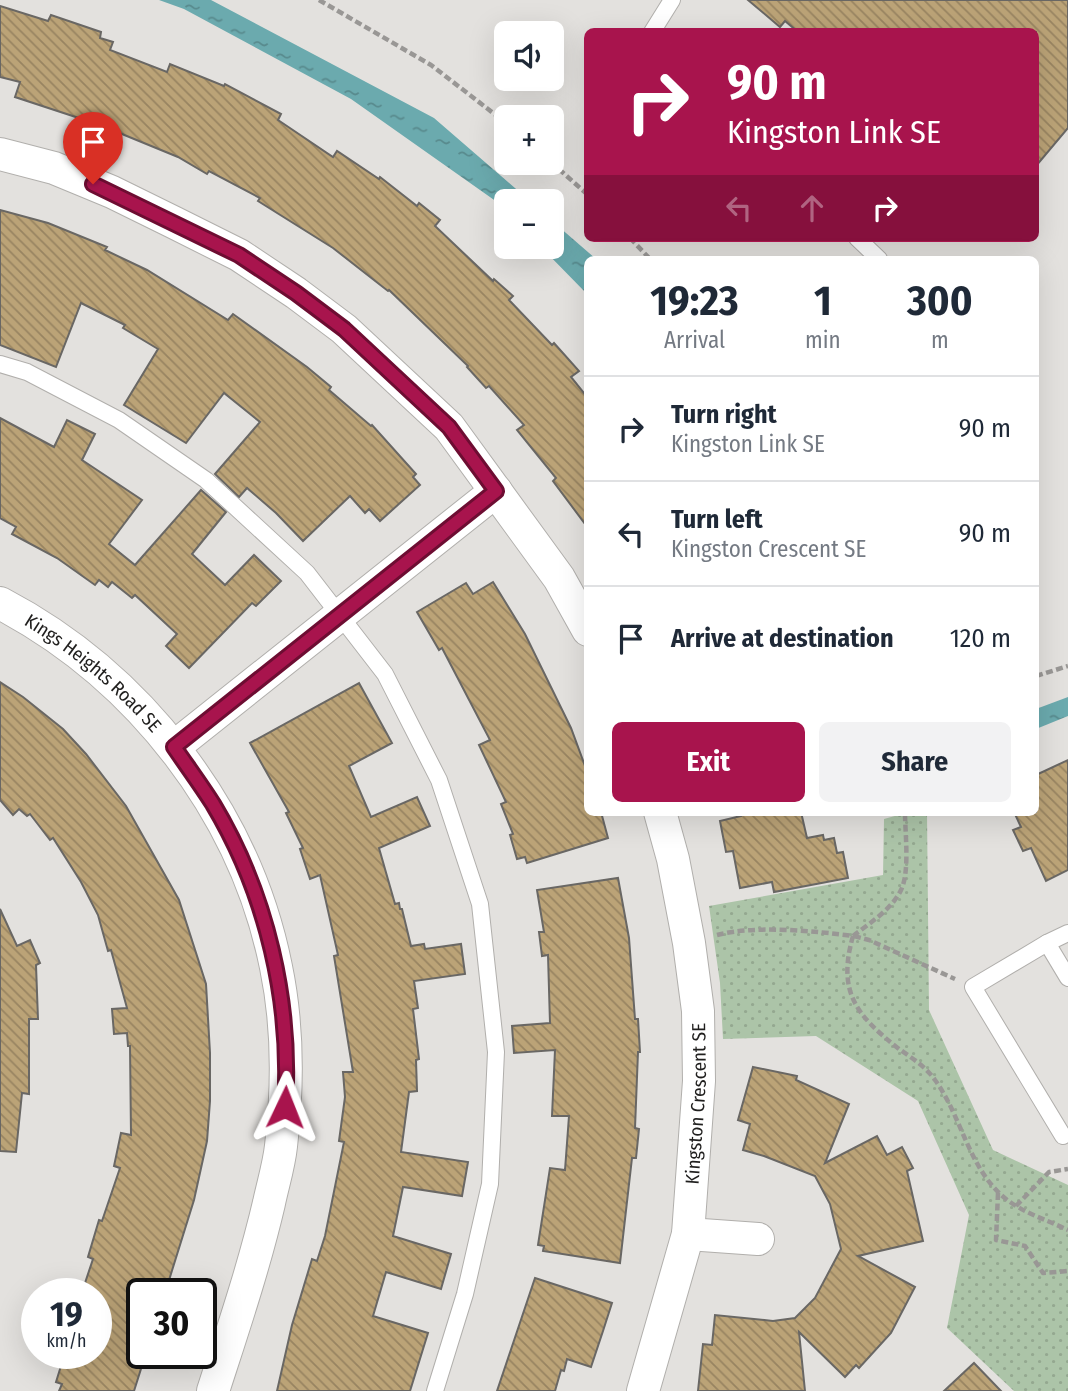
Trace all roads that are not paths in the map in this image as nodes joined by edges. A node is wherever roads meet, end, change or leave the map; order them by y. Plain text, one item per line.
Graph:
1 (671, 0) edge
2 (654, 28) edge
3 (0, 154) edge
4 (861, 242) edge
5 (876, 256) edge
6 (0, 364) edge
7 (496, 491) junction
8 (0, 603) edge
9 (339, 614) junction
10 (584, 623) edge
11 (174, 747) junction
12 (661, 816) edge
13 (1068, 933) edge
14 (1047, 943) junction
15 (1068, 978) edge
16 (1063, 1136) dead end
17 (688, 1234) junction
18 (758, 1239) dead end
19 (213, 1391) edge
20 (435, 1391) edge
21 (643, 1391) edge

1 - 2 lane
3 - 7 street
4 - 5 lane
6 - 9 lane
7 - 9 street
7 - 10 street
8 - 11 street, Kings Heights Road SE
9 - 11 street
9 - 20 lane
11 - 19 street, Kings Heights Road SE
12 - 17 street, Kingston Crescent SE
13 - 14 lane
14 - 15 lane
14 - 16 lane
17 - 18 street
17 - 21 street, Kingston Crescent SE

